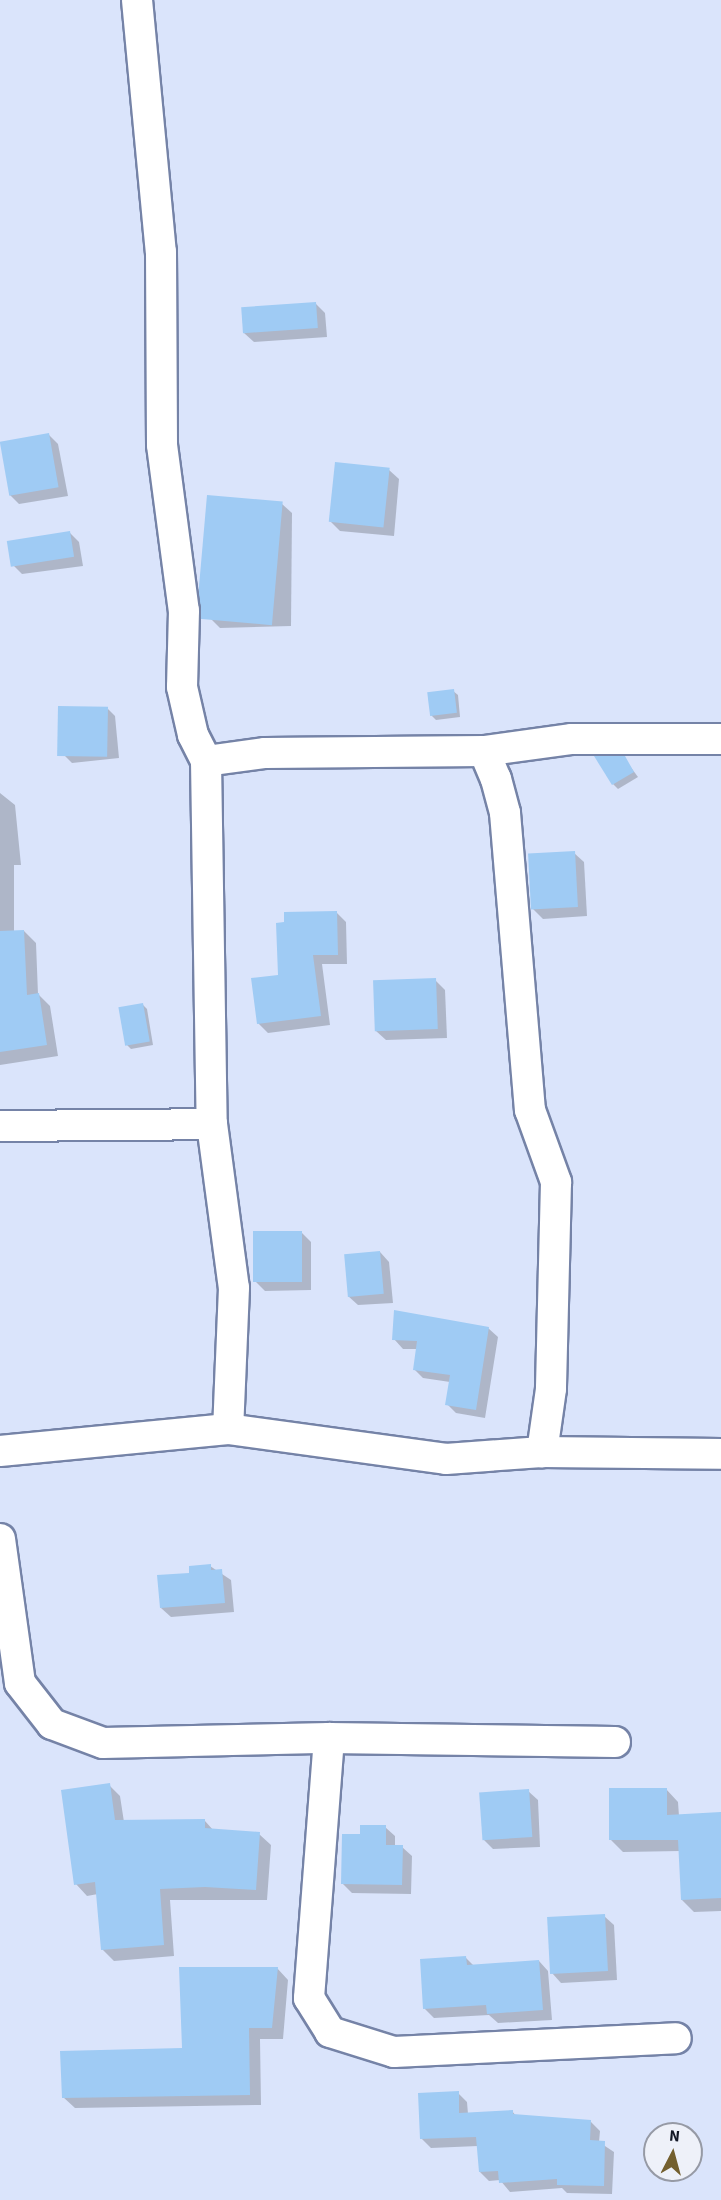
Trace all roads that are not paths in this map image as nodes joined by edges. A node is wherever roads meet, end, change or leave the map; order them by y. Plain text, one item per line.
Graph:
1 (136, 0) edge
2 (721, 739) edge
3 (484, 751) junction
4 (206, 761) junction
5 (212, 1124) junction
6 (0, 1126) edge
7 (228, 1429) junction
8 (542, 1452) junction
9 (721, 1454) edge
10 (1, 1457) edge
11 (0, 1539) edge
12 (329, 1738) junction
13 (615, 1742) dead end
14 (676, 2038) dead end

1 - 4 street
2 - 3 street
3 - 4 street
3 - 8 street
4 - 5 street
5 - 6 street
5 - 7 street
7 - 8 street
7 - 10 street
8 - 9 street
11 - 12 street
12 - 13 street
12 - 14 street

